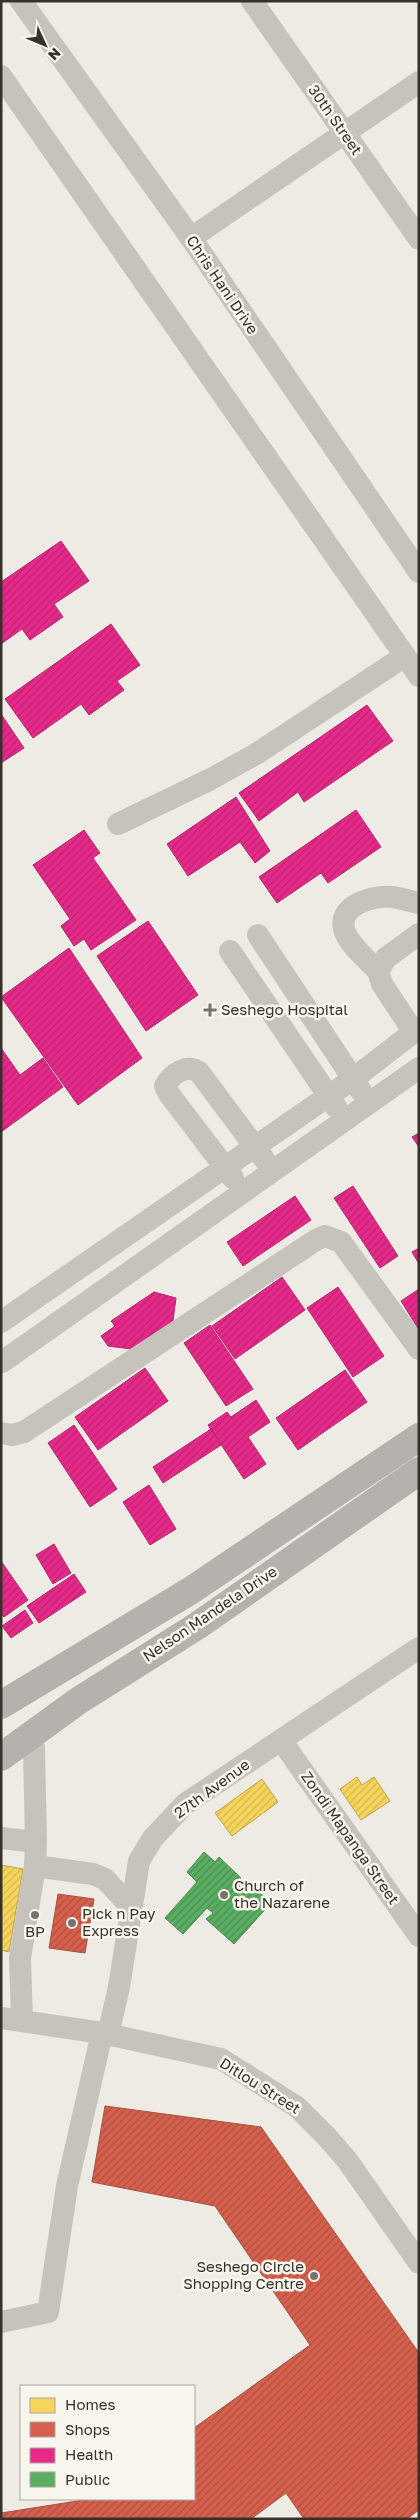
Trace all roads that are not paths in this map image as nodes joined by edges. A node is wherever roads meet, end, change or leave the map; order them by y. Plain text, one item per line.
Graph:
1 (21, 1) edge
2 (252, 1) edge
3 (1, 76) edge
4 (419, 82) edge
5 (344, 133) junction
6 (191, 238) junction
7 (419, 239) edge
8 (419, 572) edge
9 (405, 656) junction
10 (419, 676) edge
11 (118, 824) dead end
12 (419, 903) edge
13 (419, 934) edge
14 (258, 935) dead end
15 (230, 951) dead end
16 (378, 971) junction
17 (416, 1030) edge
18 (419, 1068) edge
19 (353, 1079) junction
20 (328, 1096) junction
21 (370, 1104) junction
22 (345, 1121) junction
23 (255, 1147) junction
24 (225, 1167) junction
25 (274, 1172) junction
26 (244, 1193) junction
27 (1, 1322) edge
28 (419, 1350) edge
29 (2, 1362) edge
30 (1, 1433) edge
31 (419, 1437) edge
32 (419, 1471) edge
33 (419, 1648) edge
34 (1, 1705) edge
35 (31, 1736) junction
36 (282, 1740) junction
37 (1, 1757) edge
38 (1, 1838) edge
39 (36, 1842) junction
40 (35, 1866) junction
41 (132, 1907) junction
42 (419, 1936) edge
43 (10, 1957) edge
44 (11, 2020) edge
45 (105, 2034) junction
46 (419, 2263) edge
47 (1, 2322) edge

1 - 6 street, Chris Hani Drive
2 - 5 street, 30th Street
3 - 9 street
4 - 5 street
5 - 6 street
5 - 7 street, 30th Street
6 - 8 street, Chris Hani Drive
9 - 10 street
9 - 11 street
12 - 16 street
13 - 16 street
14 - 19 street
15 - 20 street
16 - 17 street
17 - 19 street
18 - 21 street
19 - 20 street
19 - 21 street
20 - 22 street
20 - 23 street
21 - 22 street
22 - 25 street
23 - 24 street
23 - 24 street
23 - 25 street
24 - 26 street
24 - 27 street
25 - 26 street
26 - 29 street
28 - 30 street
31 - 34 main road, Nelson Mandela Drive
32 - 35 main road, Nelson Mandela Drive
33 - 36 street, 27th Avenue
35 - 37 main road, Nelson Mandela Drive
35 - 39 street
36 - 41 street, 27th Avenue
36 - 42 street, Zondi Mapanga Street
38 - 39 street
39 - 40 street
40 - 41 street
40 - 43 street
41 - 45 street, 27th Avenue
43 - 44 street
44 - 45 street, Ditlou Street
45 - 46 street, Ditlou Street
45 - 47 street, 27th Avenue

